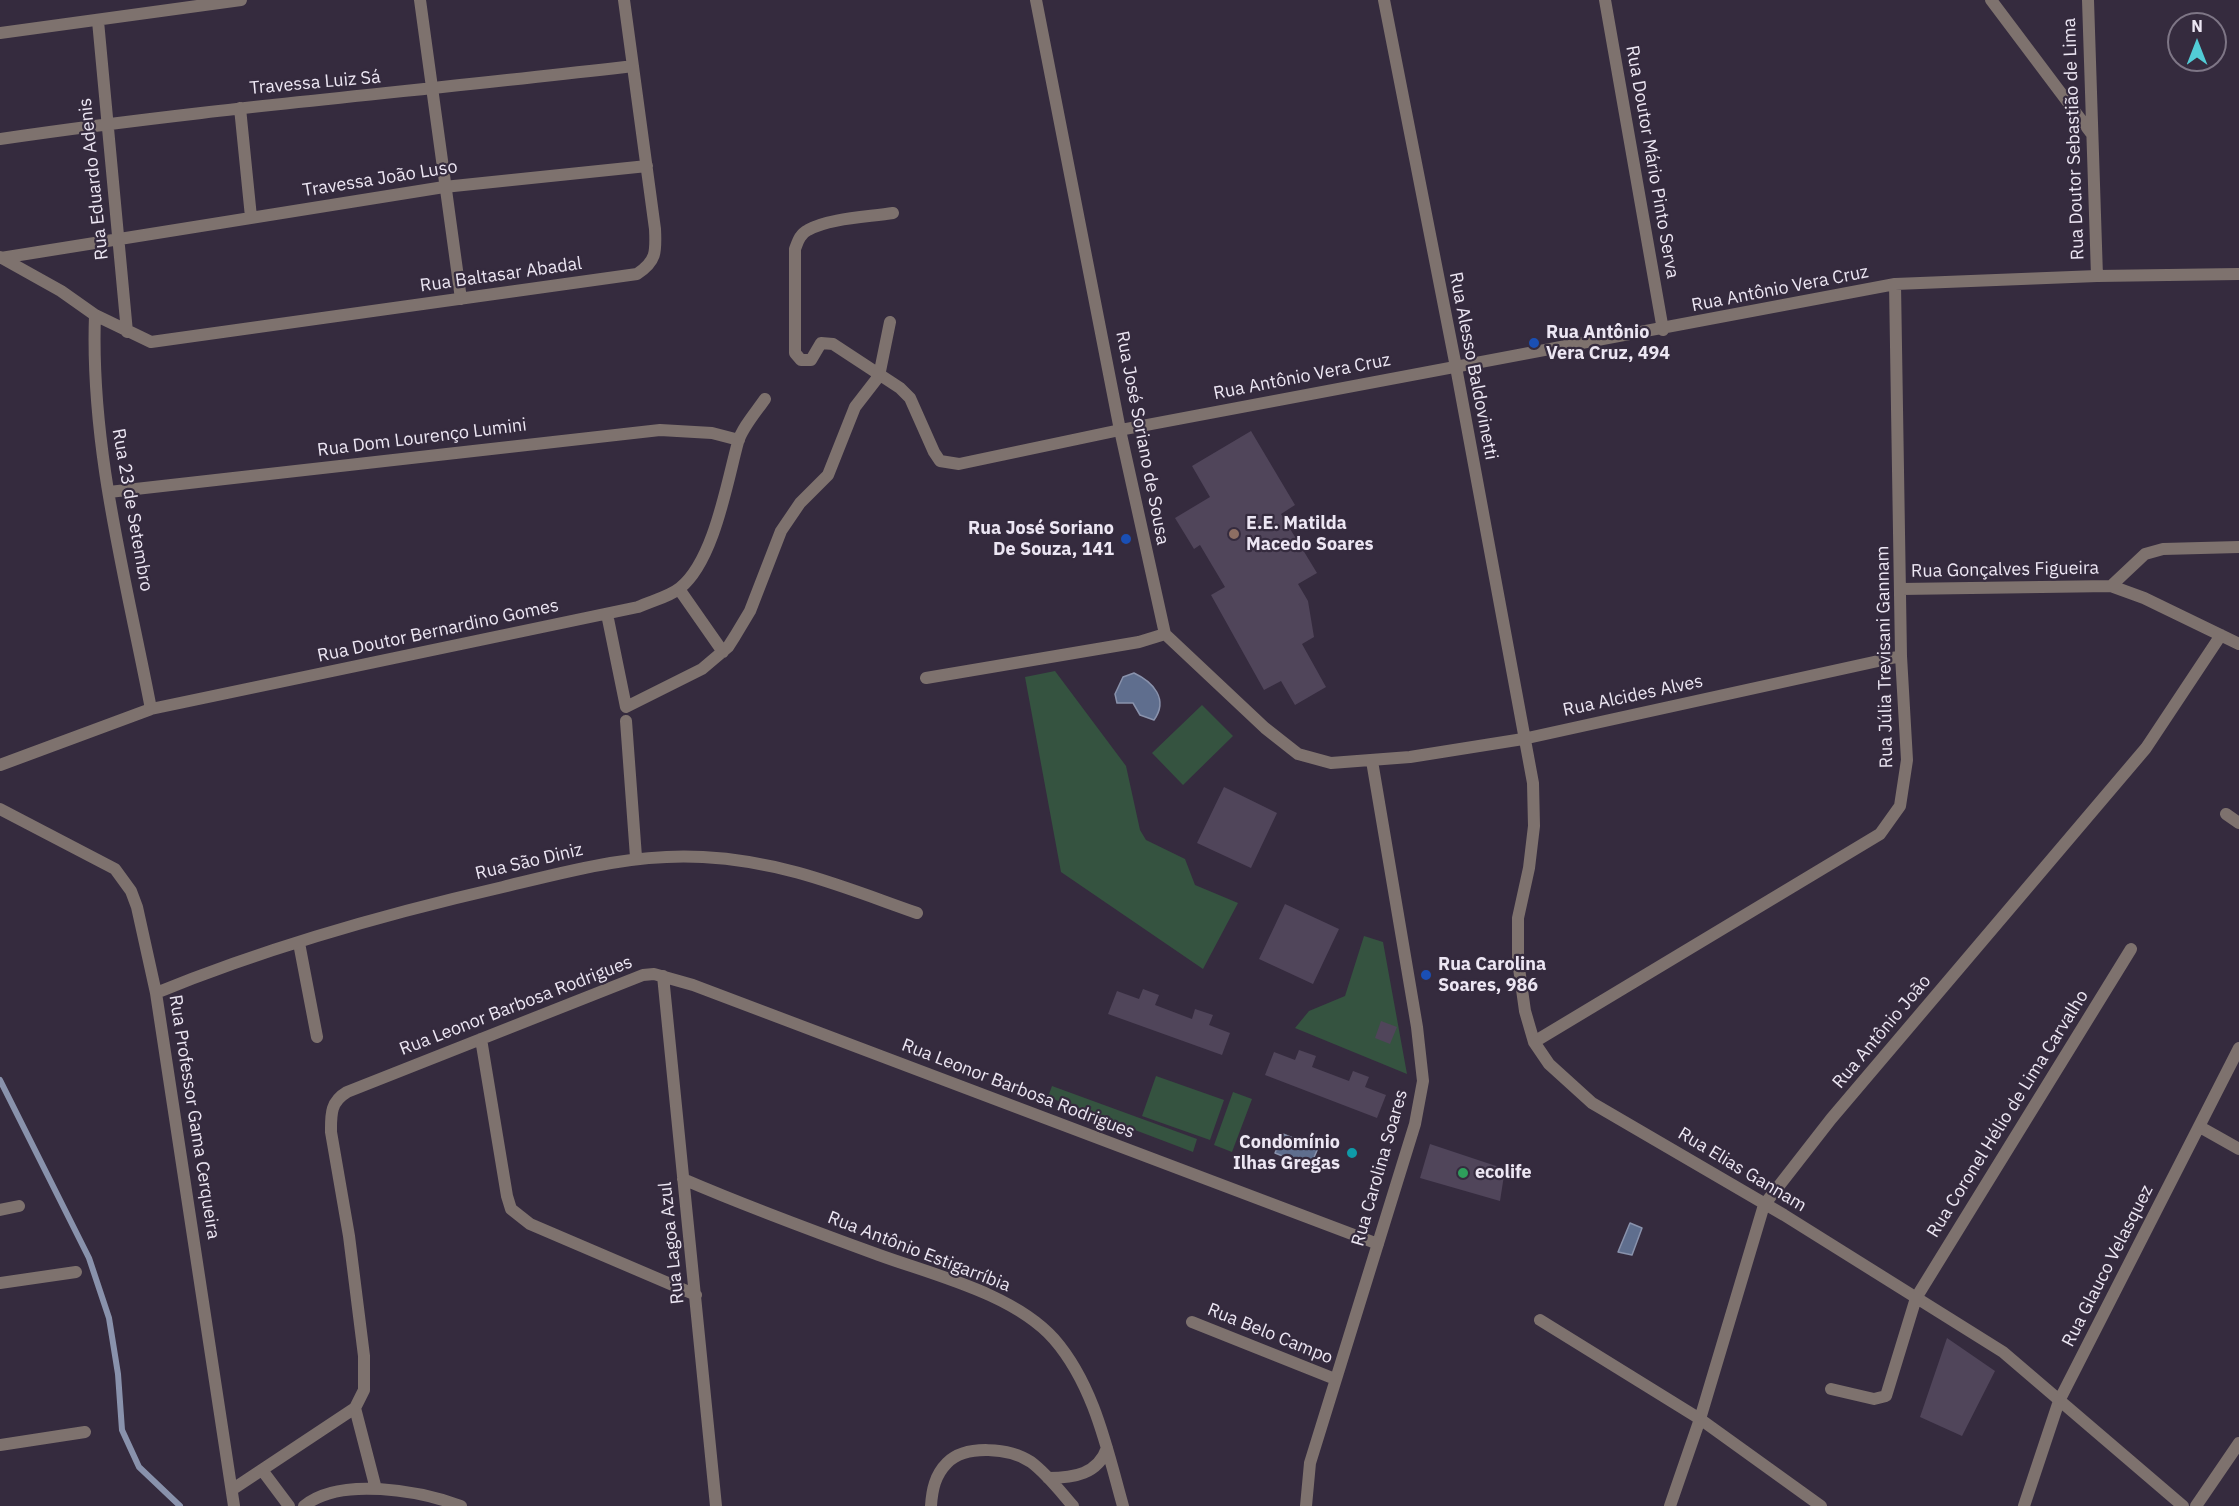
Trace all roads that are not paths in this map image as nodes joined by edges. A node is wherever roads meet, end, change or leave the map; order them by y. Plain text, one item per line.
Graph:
1 (241, 0) edge
2 (420, 0) edge
3 (624, 0) edge
4 (1036, 0) edge
5 (1384, 0) edge
6 (1605, 0) edge
7 (1991, 0) edge
8 (2088, 0) edge
9 (189, 4) edge
10 (98, 21) junction
11 (0, 33) edge
12 (633, 66) junction
13 (433, 90) junction
14 (240, 108) junction
15 (105, 123) junction
16 (2091, 133) junction
17 (0, 139) edge
18 (647, 166) junction
19 (444, 187) junction
20 (893, 213) dead end
21 (251, 218) junction
22 (118, 238) junction
23 (0, 257) edge
24 (2239, 274) edge
25 (2097, 276) junction
26 (1895, 285) junction
27 (461, 299) junction
28 (95, 315) junction
29 (890, 322) dead end
30 (1663, 330) junction
31 (127, 332) junction
32 (1456, 367) junction
33 (879, 376) junction
34 (765, 399) dead end
35 (1120, 430) junction
36 (739, 440) junction
37 (109, 492) junction
38 (2239, 547) edge
39 (2111, 586) junction
40 (679, 589) junction
41 (1901, 589) junction
42 (607, 614) junction
43 (1164, 634) junction
44 (2221, 635) junction
45 (2239, 644) edge
46 (723, 652) junction
47 (1901, 656) junction
48 (926, 678) dead end
49 (151, 709) junction
50 (626, 721) dead end
51 (1523, 739) junction
52 (1372, 761) junction
53 (0, 765) edge
54 (0, 809) edge
55 (2226, 814) dead end
56 (2239, 823) edge
57 (636, 857) junction
58 (917, 913) dead end
59 (298, 943) junction
60 (2130, 950) dead end
61 (663, 976) junction
62 (156, 993) junction
63 (317, 1037) dead end
64 (482, 1039) junction
65 (1534, 1042) junction
66 (2239, 1048) edge
67 (2200, 1127) junction
68 (2239, 1149) edge
69 (683, 1179) junction
70 (1764, 1205) junction
71 (19, 1206) dead end
72 (0, 1210) edge
73 (1378, 1244) junction
74 (76, 1272) dead end
75 (0, 1283) edge
76 (696, 1294) junction
77 (1916, 1298) junction
78 (1540, 1320) dead end
79 (1192, 1322) dead end
80 (1335, 1379) junction
81 (1831, 1389) dead end
82 (2058, 1401) junction
83 (355, 1408) junction
84 (1700, 1419) junction
85 (85, 1432) dead end
86 (2239, 1443) edge
87 (0, 1445) edge
88 (1107, 1448) junction
89 (262, 1470) junction
90 (1048, 1478) junction
91 (233, 1489) junction
92 (376, 1489) junction
93 (234, 1506) edge
94 (289, 1506) edge
95 (304, 1506) edge
96 (461, 1506) edge
97 (716, 1506) edge
98 (931, 1506) edge
99 (1073, 1506) edge
100 (1123, 1506) edge
101 (1306, 1506) edge
102 (1670, 1506) edge
103 (1821, 1506) edge
104 (2024, 1506) edge
105 (2183, 1506) edge
106 (2196, 1506) edge

1 - 9 street
2 - 13 street
3 - 12 street, Rua Baltasar Abadal
4 - 35 street, Rua José Soriano de Sousa
5 - 32 street, Rua Alesso Baldovinetti
6 - 30 street, Rua Doutor Mário Pinto Serva
7 - 16 street
8 - 16 street, Rua Doutor Sebastião de Lima
9 - 10 street
10 - 11 street
10 - 15 street, Rua Eduardo Adenis
12 - 13 street, Travessa Luiz Sá
12 - 18 street, Rua Baltasar Abadal
13 - 14 street, Travessa Luiz Sá
13 - 19 street
14 - 15 street, Travessa Luiz Sá
14 - 21 street
15 - 17 street, Travessa Luiz Sá
15 - 22 street, Rua Eduardo Adenis
16 - 25 street, Rua Doutor Sebastião de Lima
18 - 19 street, Travessa João Luso
18 - 27 street, Rua Baltasar Abadal
19 - 21 street, Travessa João Luso
19 - 27 street
20 - 33 street
21 - 22 street, Travessa João Luso
22 - 23 street, Travessa João Luso
22 - 31 street, Rua Eduardo Adenis
23 - 28 street, Rua Baltasar Abadal
24 - 25 street, Rua Antônio Vera Cruz
25 - 26 street, Rua Antônio Vera Cruz
26 - 30 street, Rua Antônio Vera Cruz
26 - 41 street, Rua Júlia Trevisani Gannam
27 - 31 street, Rua Baltasar Abadal
28 - 31 street, Rua Baltasar Abadal
28 - 37 street, Rua 23 de Setembro
29 - 33 street
30 - 32 street, Rua Antônio Vera Cruz
32 - 35 street, Rua Antônio Vera Cruz
32 - 51 street, Rua Alesso Baldovinetti
33 - 35 street, Rua Antônio Vera Cruz
33 - 46 street
34 - 36 street
35 - 43 street, Rua José Soriano de Sousa
36 - 37 street, Rua Dom Lourenço Lumini
36 - 40 street
37 - 49 street, Rua 23 de Setembro
38 - 39 street, Rua Gonçalves Figueira
39 - 41 street, Rua Gonçalves Figueira
39 - 44 street
40 - 42 street, Rua Doutor Bernardino Gomes
40 - 46 street
41 - 47 street, Rua Júlia Trevisani Gannam
42 - 46 street
42 - 49 street, Rua Doutor Bernardino Gomes
43 - 48 street
43 - 52 street
44 - 45 street
44 - 70 street, Rua Antônio João
47 - 51 street, Rua Alcides Alves
47 - 65 street, Rua Júlia Trevisani Gannam
49 - 53 street, Rua Doutor Bernardino Gomes
50 - 57 street
51 - 52 street, Rua Alcides Alves
51 - 65 street, Rua Elias Gannam
52 - 73 street, Rua Carolina Soares
54 - 62 street, Rua Professor Gama Cerqueira
55 - 56 street
57 - 58 street, Rua São Diniz
57 - 59 street, Rua São Diniz
59 - 62 street, Rua São Diniz
59 - 63 street
60 - 77 street, Rua Coronel Hélio de Lima Carvalho
61 - 64 street, Rua Leonor Barbosa Rodrigues
61 - 69 street, Rua Lagoa Azul
61 - 73 street, Rua Leonor Barbosa Rodrigues
62 - 91 street, Rua Professor Gama Cerqueira
64 - 76 street
64 - 83 street, Rua Leonor Barbosa Rodrigues
65 - 70 street, Rua Elias Gannam
66 - 67 street, Rua Glauco Velasquez
67 - 68 street
67 - 82 street, Rua Glauco Velasquez
69 - 76 street, Rua Lagoa Azul
69 - 88 street, Rua Antônio Estigarríbia
70 - 77 street, Rua Elias Gannam
70 - 84 street, Rua Antônio João
71 - 72 street
73 - 80 street, Rua Carolina Soares
74 - 75 street
76 - 97 street, Rua Lagoa Azul
77 - 81 street, Rua Coronel Hélio de Lima Carvalho
77 - 82 street, Rua Elias Gannam
78 - 84 street
79 - 80 street, Rua Belo Campo
80 - 101 street, Rua Carolina Soares
82 - 104 street, Rua Glauco Velasquez
82 - 105 street, Rua Elias Gannam
83 - 89 street
83 - 92 street
84 - 102 street, Rua Antônio João
84 - 103 street
85 - 87 street
86 - 106 street
88 - 90 street
88 - 100 street, Rua Antônio Estigarríbia
89 - 91 street
89 - 94 street
90 - 98 street
90 - 99 street
91 - 93 street, Rua Professor Gama Cerqueira
92 - 95 street
92 - 96 street

